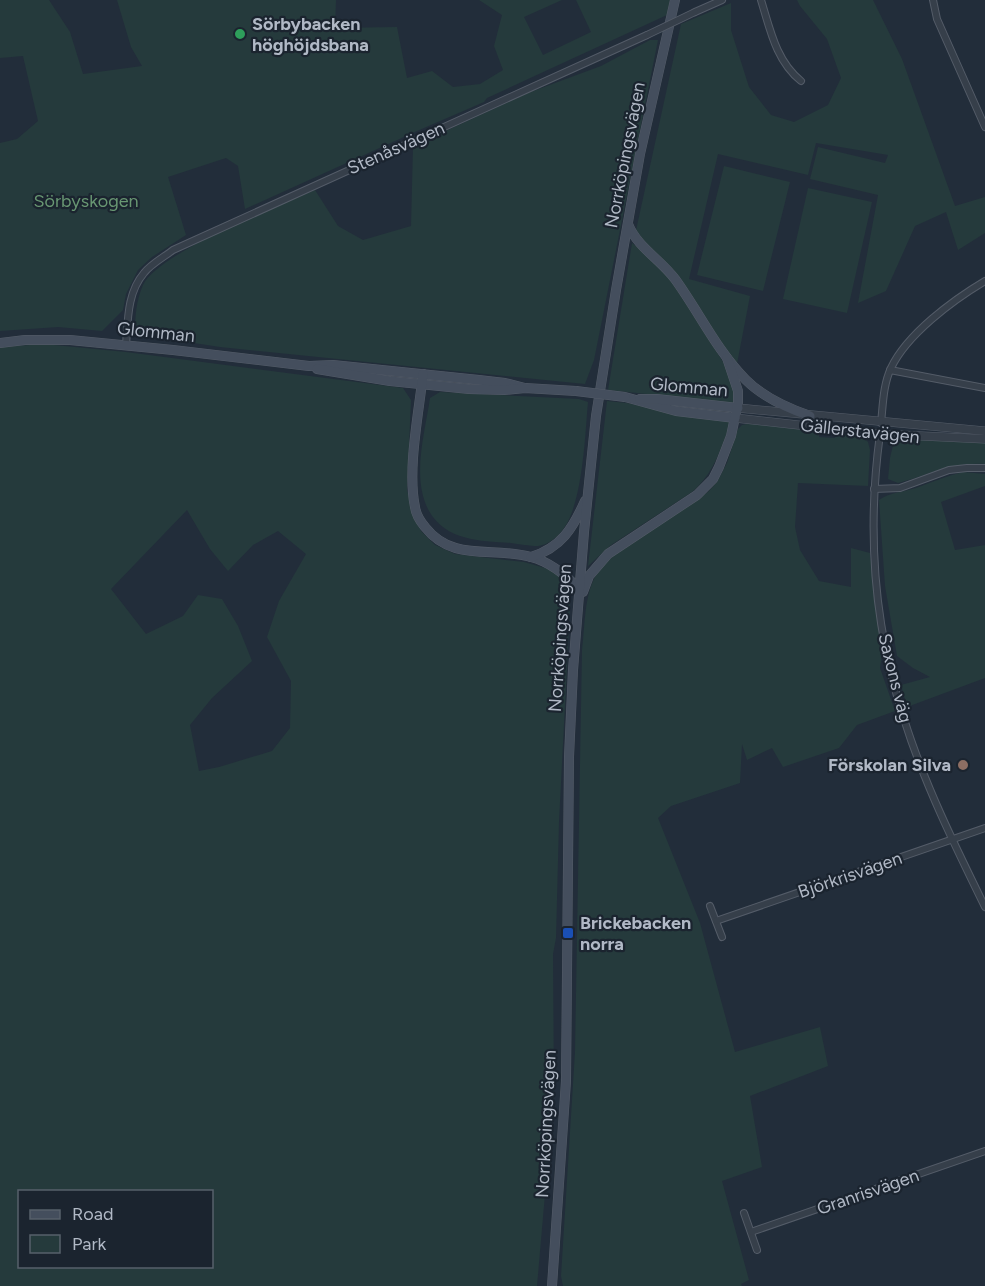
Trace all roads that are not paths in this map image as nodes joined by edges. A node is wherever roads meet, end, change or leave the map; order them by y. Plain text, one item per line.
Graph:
1 (675, 0) edge
2 (722, 0) edge
3 (761, 0) edge
4 (933, 0) edge
5 (801, 81) dead end
6 (985, 128) edge
7 (628, 224) junction
8 (985, 281) edge
9 (0, 343) edge
10 (126, 345) junction
11 (728, 358) junction
12 (890, 370) junction
13 (423, 380) junction
14 (985, 388) edge
15 (737, 413) junction
16 (810, 416) junction
17 (881, 423) junction
18 (985, 431) edge
19 (880, 434) junction
20 (985, 439) edge
21 (985, 468) edge
22 (874, 489) junction
23 (588, 492) junction
24 (531, 557) junction
25 (580, 590) junction
26 (580, 605) junction
27 (985, 828) edge
28 (953, 839) junction
29 (710, 906) dead end
30 (985, 907) edge
31 (716, 921) junction
32 (722, 937) dead end
33 (985, 1151) edge
34 (744, 1213) dead end
35 (751, 1232) junction
36 (758, 1250) dead end
37 (552, 1286) edge

1 - 7 main road, Norrköpingsvägen
2 - 10 street, Stenåsvägen, bridge
3 - 5 street
4 - 6 street
7 - 11 main road
7 - 23 main road, Norrköpingsvägen
8 - 12 street
9 - 10 main road, Glomman
10 - 13 main road, Glomman
11 - 15 main road
11 - 16 main road
12 - 14 street
12 - 17 street
13 - 15 main road, Glomman, bridge
13 - 24 main road
15 - 16 street, Gällerstavägen
15 - 19 street, Gällerstavägen
15 - 26 main road
16 - 17 street, Gällerstavägen
17 - 18 street, Gällerstavägen
17 - 19 street
19 - 20 street, Gällerstavägen
19 - 22 street, Saxons väg
21 - 22 street
22 - 28 street, Saxons väg
23 - 24 main road
23 - 25 main road, Norrköpingsvägen
24 - 25 main road
25 - 26 main road, Norrköpingsvägen
26 - 37 main road, Norrköpingsvägen
27 - 28 street, Björkrisvägen
28 - 30 street, Saxons väg
28 - 31 street, Björkrisvägen
29 - 31 street
31 - 32 street
33 - 35 street, Granrisvägen
34 - 35 street
35 - 36 street

